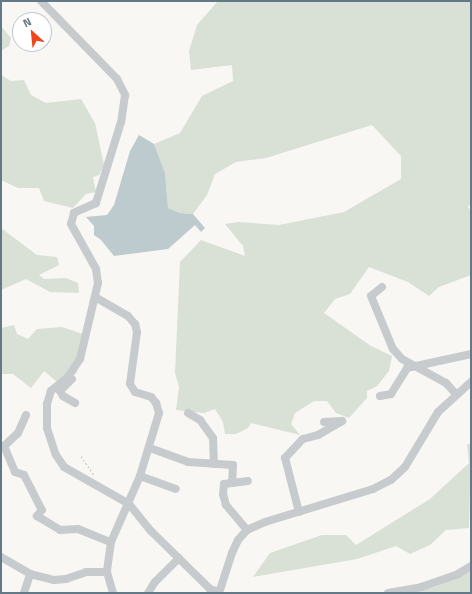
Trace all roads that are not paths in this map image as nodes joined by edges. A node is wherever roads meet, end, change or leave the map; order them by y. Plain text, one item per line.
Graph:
1 (41, 1) edge
2 (382, 287) dead end
3 (95, 297) junction
4 (471, 354) edge
5 (80, 359) junction
6 (414, 366) junction
7 (471, 382) edge
8 (456, 394) junction
9 (380, 396) dead end
10 (75, 403) dead end
11 (188, 413) dead end
12 (26, 415) dead end
13 (324, 422) dead end
14 (150, 448) junction
15 (214, 464) junction
16 (140, 476) junction
17 (248, 481) dead end
18 (232, 482) junction
19 (176, 489) dead end
20 (129, 504) junction
21 (299, 512) junction
22 (247, 530) junction
23 (111, 542) junction
24 (1, 557) edge
25 (179, 558) junction
26 (471, 566) edge
27 (107, 572) junction
28 (30, 574) junction
29 (210, 589) junction
30 (219, 592) edge
31 (24, 593) edge
32 (113, 593) edge
33 (148, 593) edge
34 (202, 593) edge
35 (388, 593) edge

1 - 3 street
2 - 6 street
3 - 5 street
3 - 14 street
4 - 6 street
5 - 10 street
5 - 20 street
6 - 8 street
6 - 9 street
7 - 8 street
8 - 21 street
11 - 15 street
12 - 23 street
13 - 21 street
14 - 15 street
14 - 16 street
15 - 18 street
16 - 19 street
16 - 20 street
17 - 18 street
18 - 22 street
20 - 23 street
20 - 25 street
21 - 22 street
22 - 30 street
23 - 27 street
24 - 28 street
25 - 29 street
25 - 33 street
26 - 35 street
27 - 28 street
27 - 32 street
28 - 31 street
29 - 30 street
29 - 34 street

